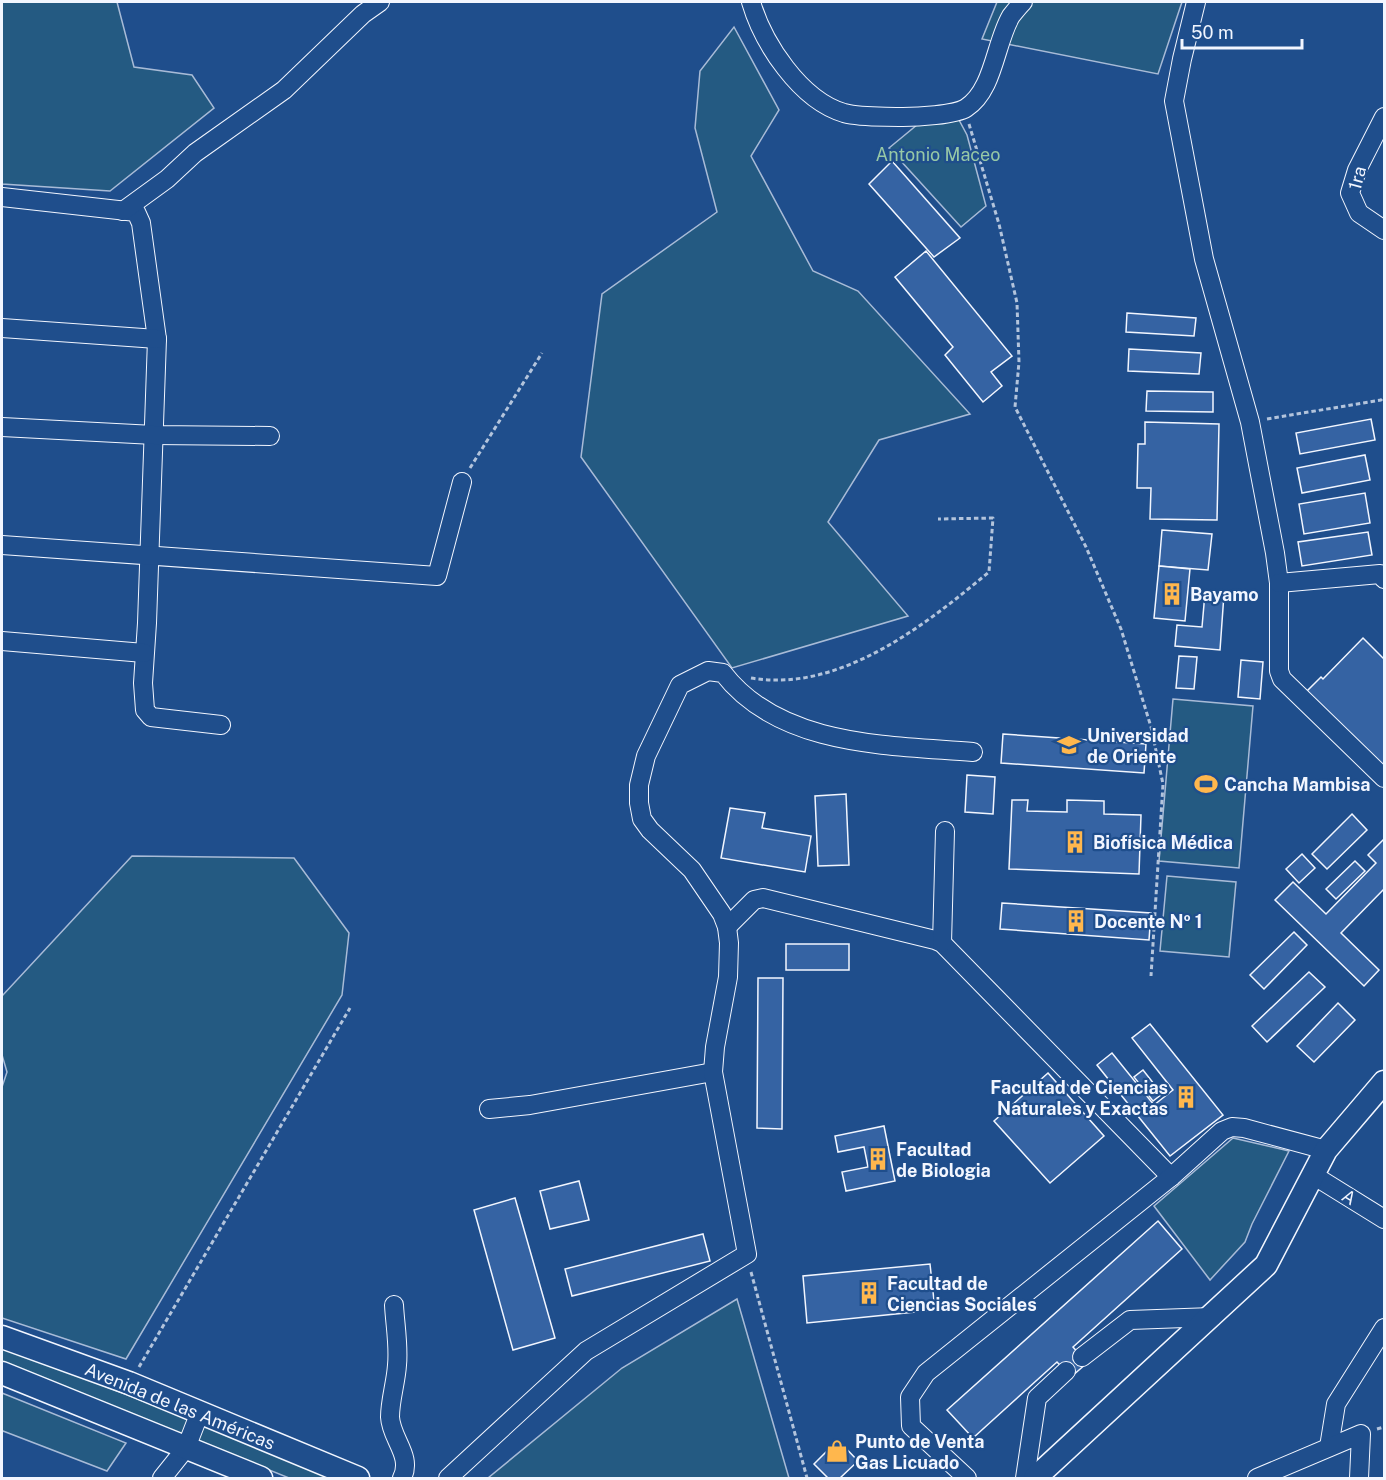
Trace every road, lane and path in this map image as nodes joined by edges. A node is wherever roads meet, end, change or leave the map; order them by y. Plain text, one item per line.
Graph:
1 (380, 2) edge
2 (751, 2) edge
3 (1023, 2) edge
4 (1196, 2) edge
5 (964, 109) junction
6 (1384, 117) edge
7 (2, 197) edge
8 (123, 211) junction
9 (1384, 230) edge
10 (2, 327) edge
11 (157, 339) junction
12 (542, 352) dead end
13 (1384, 397) edge
14 (1250, 422) junction
15 (2, 427) edge
16 (154, 435) junction
17 (270, 436) dead end
18 (462, 482) joint
19 (938, 519) dead end
20 (2, 545) edge
21 (148, 556) junction
22 (1384, 579) edge
23 (1279, 583) junction
24 (2, 641) edge
25 (144, 654) junction
26 (723, 673) junction
27 (221, 725) dead end
28 (973, 752) dead end
29 (1384, 778) edge
30 (945, 831) dead end
31 (727, 927) junction
32 (942, 943) junction
33 (1151, 976) dead end
34 (350, 1008) dead end
35 (713, 1072) junction
36 (1384, 1082) edge
37 (489, 1109) dead end
38 (1326, 1150) junction
39 (1313, 1175) junction
40 (1171, 1177) junction
41 (1384, 1219) edge
42 (747, 1254) junction
43 (394, 1305) dead end
44 (1212, 1317) junction
45 (1384, 1328) edge
46 (2, 1336) edge
47 (1082, 1357) dead end
48 (1066, 1371) dead end
49 (2, 1373) edge
50 (129, 1383) junction
51 (200, 1412) junction
52 (1329, 1447) junction
53 (186, 1448) junction
54 (162, 1479) edge
55 (261, 1479) edge
56 (358, 1479) edge
57 (402, 1479) edge
58 (448, 1479) edge
59 (807, 1479) edge
60 (967, 1479) edge
61 (1025, 1479) edge
62 (1035, 1479) edge
63 (1257, 1479) edge
64 (1359, 1479) edge

1 - 8 street
2 - 5 street
3 - 5 street
4 - 14 street
5 - 33 path
6 - 9 street, 1ra
7 - 8 street
8 - 11 street
10 - 11 street
11 - 16 street
12 - 18 path
13 - 14 path
14 - 23 street
15 - 16 street
16 - 17 street
16 - 21 street
18 - 21 street
19 - 26 path
20 - 21 street
21 - 25 street
22 - 23 street
23 - 29 street
24 - 25 street
25 - 27 street
26 - 28 street
26 - 31 street
30 - 32 street
31 - 32 street
31 - 35 street
32 - 40 street
34 - 50 path
35 - 37 street
35 - 42 street
36 - 38 main road
38 - 39 main road
38 - 40 street
39 - 41 street, A
39 - 44 main road
40 - 60 street
42 - 58 street
42 - 59 path
43 - 57 street
44 - 47 street
44 - 62 main road
45 - 52 street
46 - 50 main road, Avenida de las Américas
48 - 61 street
49 - 53 main road, Avenida de las Américas
50 - 51 main road, Avenida de las Américas
51 - 53 street
51 - 56 main road, Avenida de las Américas
52 - 63 street
52 - 64 street
53 - 54 street
53 - 55 main road, Avenida de las Américas

